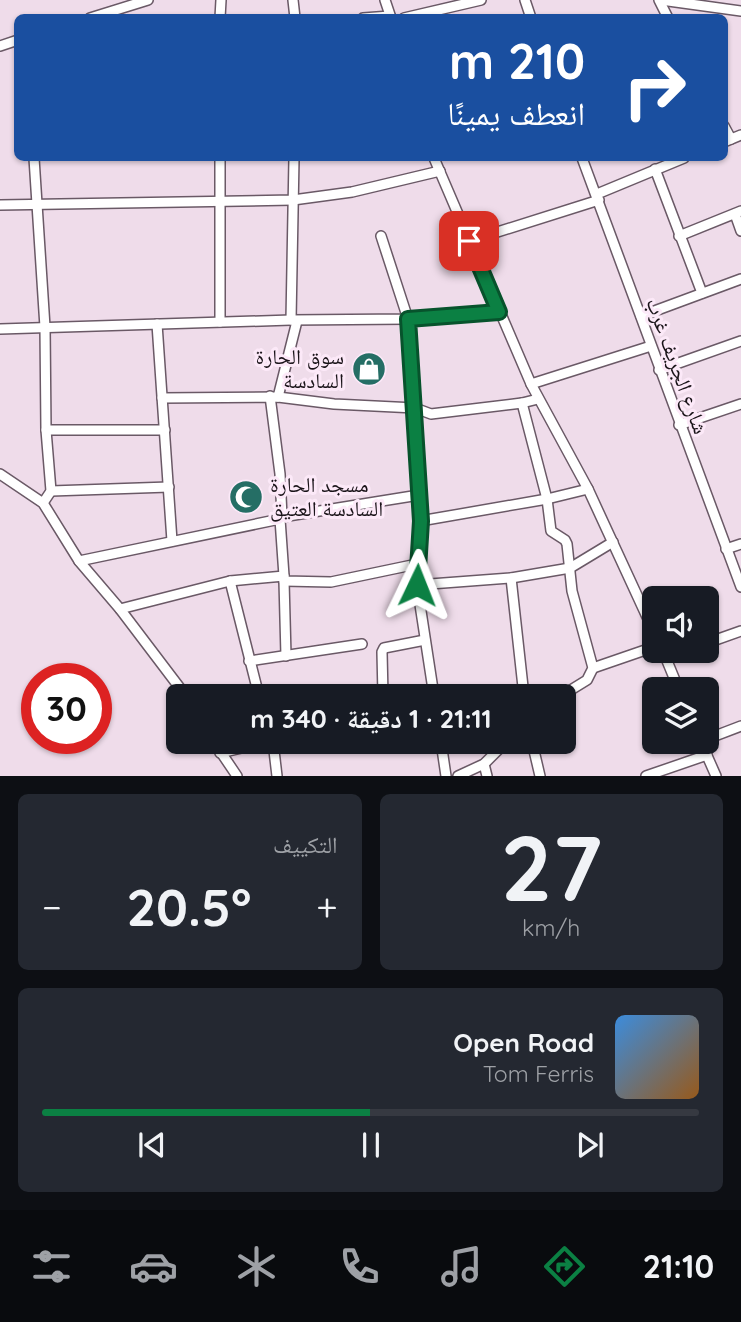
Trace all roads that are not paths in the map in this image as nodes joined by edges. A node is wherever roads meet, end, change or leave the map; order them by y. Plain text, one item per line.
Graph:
1 (148, 0) edge
2 (481, 0) edge
3 (660, 0) edge
4 (673, 1) edge
5 (741, 11) edge
6 (103, 14) edge
7 (421, 14) edge
8 (34, 161) edge
9 (220, 161) edge
10 (294, 161) edge
11 (435, 161) edge
12 (583, 161) edge
13 (676, 161) edge
14 (655, 169) junction
15 (440, 172) junction
16 (598, 197) junction
17 (293, 200) junction
18 (220, 203) junction
19 (0, 205) edge
20 (37, 205) junction
21 (738, 213) edge
22 (741, 231) edge
23 (381, 236) dead end
24 (679, 236) junction
25 (469, 241) junction
26 (741, 279) edge
27 (702, 293) junction
28 (499, 312) junction
29 (641, 316) junction
30 (408, 319) junction
31 (294, 321) junction
32 (220, 322) junction
33 (157, 324) junction
34 (45, 327) junction
35 (0, 329) edge
36 (741, 341) edge
37 (651, 346) junction
38 (659, 370) junction
39 (531, 384) junction
40 (274, 396) junction
41 (162, 398) junction
42 (538, 399) junction
43 (522, 403) junction
44 (740, 406) edge
45 (415, 408) junction
46 (679, 425) junction
47 (46, 430) junction
48 (165, 430) junction
49 (0, 474) edge
50 (169, 486) junction
51 (589, 489) junction
52 (51, 491) junction
53 (419, 495) junction
54 (547, 499) junction
55 (43, 503) junction
56 (281, 518) junction
57 (421, 521) junction
58 (172, 541) junction
59 (613, 542) junction
60 (741, 544) edge
61 (726, 549) junction
62 (79, 561) junction
63 (417, 564) junction
64 (570, 568) junction
65 (511, 578) junction
66 (284, 579) junction
67 (230, 581) junction
68 (417, 585) junction
69 (741, 587) edge
70 (642, 606) edge
71 (120, 609) junction
72 (741, 631) edge
73 (719, 639) edge
74 (425, 640) junction
75 (362, 644) dead end
76 (642, 651) edge
77 (286, 656) junction
78 (249, 661) junction
79 (593, 668) junction
80 (177, 684) edge
81 (256, 684) edge
82 (383, 684) edge
83 (432, 684) edge
84 (523, 684) edge
85 (576, 687) edge
86 (741, 726) edge
87 (719, 734) edge
88 (221, 754) edge
89 (272, 754) edge
90 (443, 754) edge
91 (494, 754) edge
92 (535, 754) edge
93 (706, 755) joint
94 (484, 764) junction
95 (237, 776) edge
96 (277, 776) edge
97 (446, 776) edge
98 (458, 776) edge
99 (487, 776) edge
100 (540, 776) edge
101 (646, 776) edge
102 (716, 776) edge

1 - 6 street
2 - 7 street
3 - 4 street
4 - 5 street
8 - 20 street
9 - 18 street
10 - 17 street
11 - 15 street
12 - 16 street, شارع الجريف غرب
13 - 14 street
14 - 16 street
14 - 24 street
15 - 17 street
15 - 25 street
16 - 25 street
16 - 29 street, شارع الجريف غرب
17 - 18 street
17 - 31 street
18 - 20 street
18 - 32 street
19 - 20 street
20 - 34 street
21 - 22 street
21 - 24 street
23 - 30 street
24 - 27 street
25 - 28 street
26 - 27 street
27 - 29 street
28 - 30 street
28 - 39 street
29 - 37 street, شارع الجريف غرب
30 - 31 street
30 - 45 street
31 - 32 street
31 - 40 street
32 - 33 street
33 - 34 street
33 - 41 street
34 - 35 street
34 - 47 street
36 - 38 street
37 - 38 street, شارع الجريف غرب
37 - 39 street
38 - 46 street, شارع الجريف غرب
39 - 42 street
40 - 41 street
40 - 45 street
40 - 56 street
41 - 48 street
42 - 43 street
42 - 51 street
43 - 45 street
43 - 54 street
44 - 46 street
45 - 53 street
46 - 61 street, شارع الجريف غرب
47 - 48 street
47 - 52 street
48 - 50 street
49 - 55 street
50 - 52 street
50 - 58 street
51 - 54 street
51 - 59 street
52 - 55 street
53 - 56 street
53 - 57 street
54 - 57 street
54 - 64 street
55 - 62 street
56 - 58 street
56 - 66 street
57 - 63 street
58 - 62 street
59 - 64 street
59 - 70 street
60 - 61 street
61 - 69 street, شارع الجريف غرب
62 - 71 street
63 - 66 street
63 - 68 street
64 - 65 street
64 - 79 street
65 - 68 street
65 - 84 street
66 - 67 street
66 - 77 street
67 - 71 street
67 - 78 street
68 - 74 street
71 - 80 street
72 - 73 street
74 - 82 street
74 - 83 street
75 - 77 street
76 - 79 street
77 - 78 street
78 - 81 street
79 - 85 street
86 - 87 street
88 - 95 street
89 - 96 street
90 - 97 street
91 - 94 street
92 - 100 street
93 - 101 street
93 - 102 street
94 - 98 street
94 - 99 street

